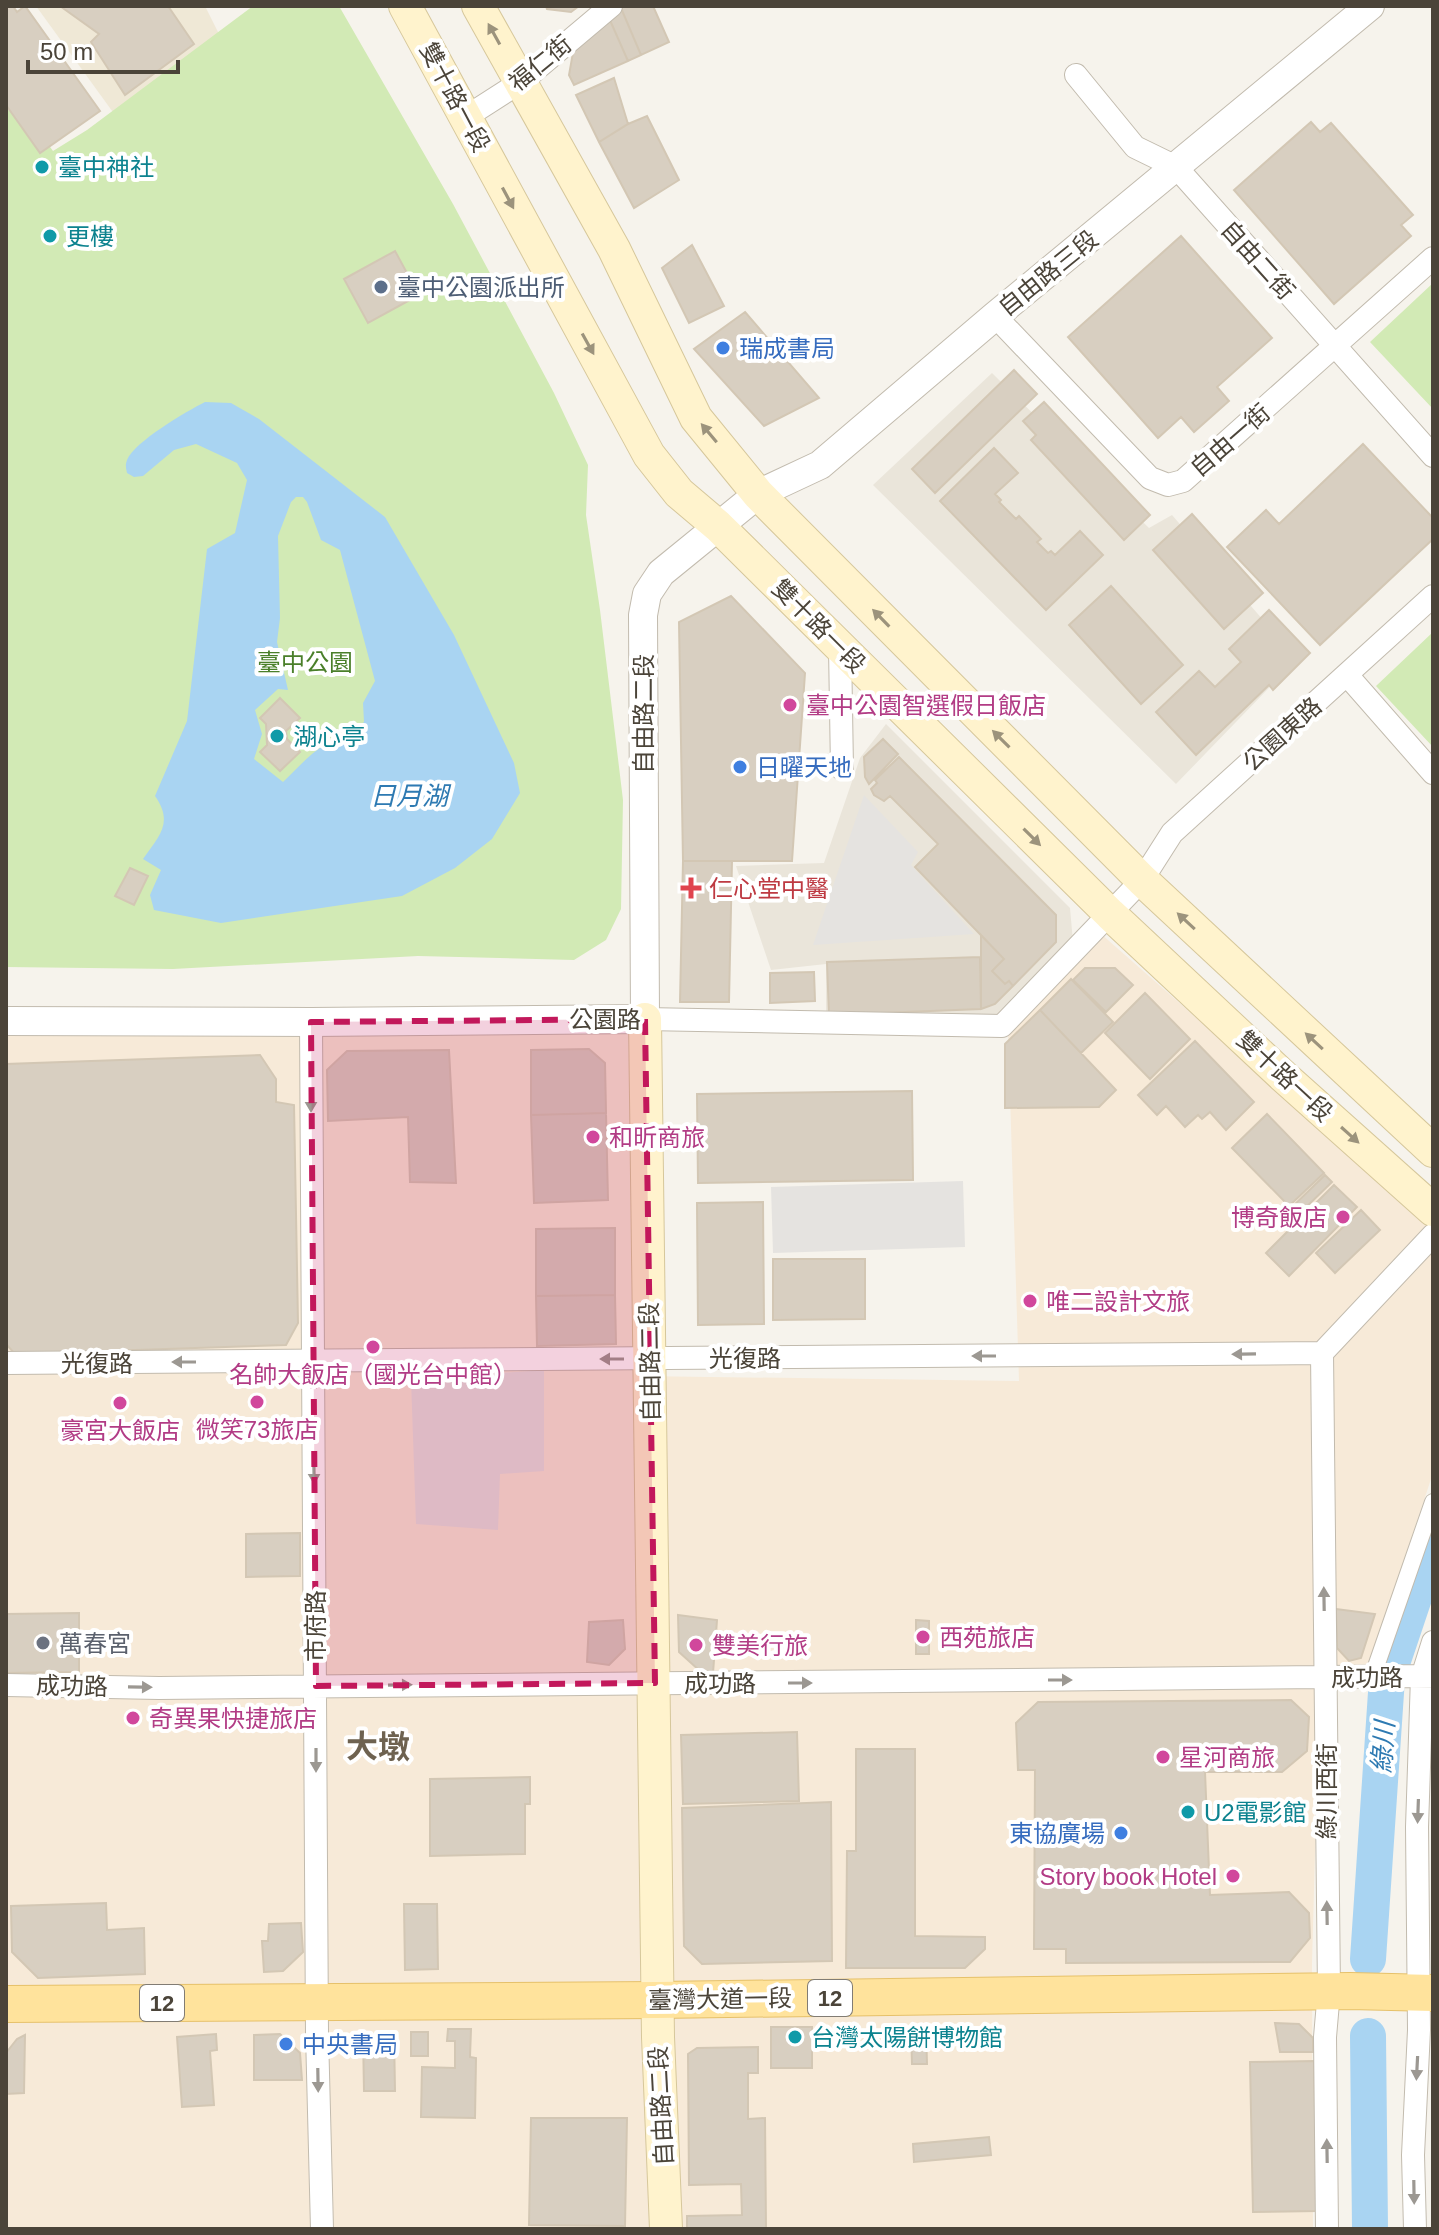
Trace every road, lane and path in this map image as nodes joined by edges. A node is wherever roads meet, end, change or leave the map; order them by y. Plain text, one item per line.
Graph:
1 (405, 6) edge
2 (478, 6) edge
3 (611, 6) edge
4 (1370, 6) edge
5 (1076, 75) dead end
6 (522, 81) junction
7 (466, 117) junction
8 (1176, 167) junction
9 (1433, 258) edge
10 (995, 316) junction
11 (1335, 347) junction
12 (1433, 456) edge
13 (758, 494) junction
14 (718, 526) junction
15 (1433, 596) edge
16 (840, 647) junction
17 (1347, 675) junction
18 (842, 769) dead end
19 (1433, 773) edge
20 (1142, 880) junction
21 (1110, 914) junction
22 (645, 1019) junction
23 (6, 1021) edge
24 (311, 1022) junction
25 (1433, 1151) edge
26 (1433, 1210) edge
27 (1433, 1235) edge
28 (1322, 1353) junction
29 (650, 1358) junction
30 (313, 1361) junction
31 (6, 1363) edge
32 (1433, 1502) edge
33 (1433, 1642) edge
34 (1427, 1676) edge
35 (1325, 1677) junction
36 (1372, 1678) junction
37 (655, 1683) junction
38 (6, 1685) edge
39 (316, 1686) junction
40 (1335, 1991) junction
41 (1419, 1991) edge
42 (657, 2000) junction
43 (317, 2002) junction
44 (6, 2004) edge
45 (322, 2229) edge
46 (666, 2229) edge
47 (1327, 2229) edge
48 (1415, 2229) edge

1 - 7 main road, 雙十路一段
6 -> 2 main road, 雙十路一段
3 - 6 street, 福仁街
4 - 8 street, 自由路三段
5 - 8 street, 自由二街
6 - 7 street, 福仁街
13 -> 6 main road, 雙十路一段
7 -> 14 main road, 雙十路一段
8 - 10 street, 自由路三段
8 - 11 street, 自由二街
9 - 11 street, 自由一街
10 - 11 street, 自由一街
10 - 13 street, 自由路三段
11 - 12 street, 自由二街
13 - 14 street, 自由路三段
20 -> 13 main road, 雙十路一段
14 - 16 main road, 雙十路一段
14 - 22 street, 自由路二段
15 - 17 street, 公園東路
16 - 18 street
16 -> 21 main road, 雙十路一段
17 - 19 street
17 - 20 street, 公園東路
20 - 21 street, 公園路
25 -> 20 main road, 雙十路一段
21 - 22 street, 公園路
21 -> 26 main road, 雙十路一段
22 - 24 street, 公園路
22 - 29 main road, 自由路二段
23 - 24 street, 公園路
24 -> 30 street, 市府路
27 - 28 street
28 -> 29 street, 光復路
35 -> 28 street, 綠川西街
29 -> 30 street, 光復路
29 - 37 main road, 自由路二段
30 -> 31 street, 光復路
30 -> 39 street, 市府路
32 - 36 street
33 - 34 street
34 - 36 street, 成功路
34 -> 41 street
35 - 36 street, 成功路
37 -> 35 street, 成功路
40 -> 35 street, 綠川西街
39 -> 37 street, 成功路
37 - 42 main road, 自由路二段
38 -> 39 street, 成功路
39 -> 43 street, 市府路
40 - 41 main road, 臺灣大道一段 / 12
40 - 42 main road, 臺灣大道一段 / 12
47 -> 40 street, 綠川西街
41 -> 48 street
42 - 43 main road, 臺灣大道一段 / 12
42 - 46 main road, 自由路二段
43 - 44 main road, 臺灣大道一段 / 12
43 -> 45 street, 市府路

